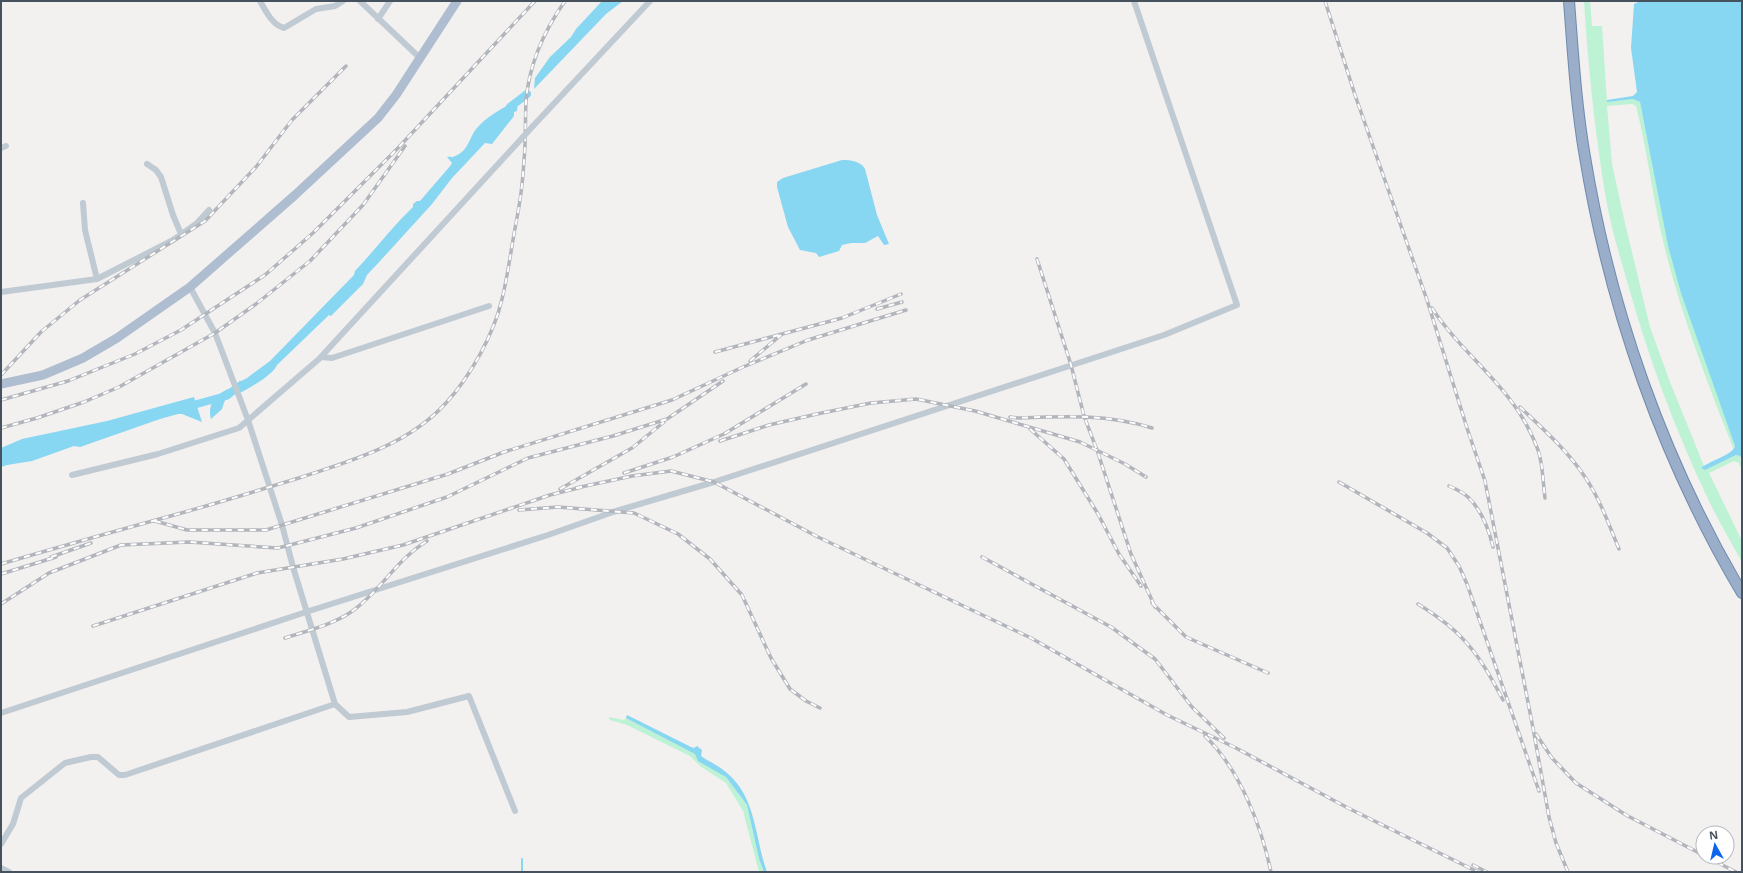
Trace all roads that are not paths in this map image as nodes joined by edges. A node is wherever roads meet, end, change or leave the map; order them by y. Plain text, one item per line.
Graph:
1 (260, 1) edge
2 (343, 1) edge
3 (360, 1) edge
4 (390, 1) edge
5 (457, 1) edge
6 (650, 1) edge
7 (1134, 1) edge
8 (1569, 1) edge
9 (378, 19) junction
10 (420, 58) junction
11 (147, 164) dead end
12 (83, 203) dead end
13 (209, 210) dead end
14 (182, 234) junction
15 (97, 279) junction
16 (190, 287) junction
17 (1, 292) edge
18 (489, 306) dead end
19 (321, 357) junction
20 (1, 384) edge
21 (248, 420) junction
22 (72, 475) dead end
23 (1742, 592) edge
24 (306, 612) junction
25 (335, 704) junction
26 (1, 713) edge
27 (515, 810) dead end
28 (1, 844) edge
29 (1, 868) edge
30 (9, 872) edge

1 - 2 street
3 - 9 street
4 - 9 street
5 - 10 main road
6 - 19 street, bridge
7 - 24 street
8 - 23 highway
9 - 10 street
10 - 16 main road
11 - 14 street
12 - 15 street
13 - 14 street
14 - 15 street
15 - 17 street
16 - 20 main road
16 - 21 street
18 - 19 street
19 - 21 street
21 - 22 street
21 - 24 street
24 - 25 street
24 - 26 street
25 - 27 street
25 - 28 street
29 - 30 street

